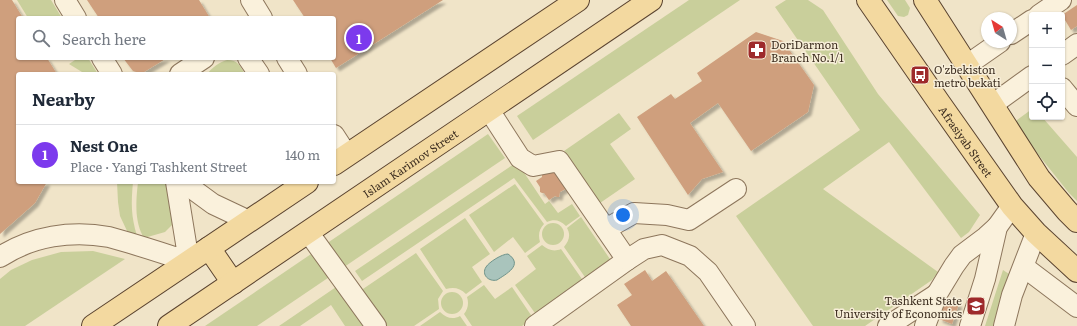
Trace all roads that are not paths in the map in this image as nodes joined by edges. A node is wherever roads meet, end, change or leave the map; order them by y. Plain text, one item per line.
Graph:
1 (65, 0) edge
2 (251, 0) edge
3 (578, 0) edge
4 (651, 0) edge
5 (868, 0) edge
6 (925, 0) edge
7 (1061, 0) edge
8 (1043, 12) edge
9 (75, 16) edge
10 (261, 16) edge
11 (1029, 22) edge
12 (1017, 30) edge
13 (1077, 44) edge
14 (991, 48) edge
15 (1065, 53) edge
16 (103, 60) edge
17 (201, 60) edge
18 (249, 60) edge
19 (288, 60) edge
20 (967, 65) junction
21 (111, 72) edge
22 (183, 72) edge
23 (257, 72) edge
24 (296, 72) edge
25 (1029, 78) edge
26 (1065, 92) edge
27 (992, 105) junction
28 (1077, 106) edge
29 (489, 110) junction
30 (336, 143) edge
31 (340, 160) edge
32 (176, 184) edge
33 (186, 184) edge
34 (304, 184) edge
35 (736, 189) dead end
36 (1012, 206) junction
37 (249, 221) junction
38 (1077, 221) edge
39 (997, 226) junction
40 (606, 229) junction
41 (308, 232) junction
42 (1036, 233) junction
43 (209, 248) junction
44 (0, 257) edge
45 (627, 260) junction
46 (189, 262) junction
47 (1024, 267) junction
48 (1077, 271) edge
49 (233, 283) junction
50 (937, 294) junction
51 (1077, 307) edge
52 (93, 326) edge
53 (169, 326) edge
54 (376, 326) edge
55 (535, 326) edge
56 (745, 326) edge
57 (888, 326) edge
58 (925, 326) edge
59 (970, 326) edge
60 (1004, 326) edge

1 - 9 street
2 - 10 street
3 - 31 main road
4 - 29 main road, Islam Karimov Street
5 - 36 main road, Afrasiyab Street
6 - 20 main road
7 - 8 street
11 - 12 street
13 - 15 street
14 - 20 street
16 - 21 street
17 - 22 street
18 - 23 street
19 - 24 street
20 - 27 main road
25 - 27 street
26 - 28 street
27 - 38 main road
29 - 40 street
29 - 41 main road, Islam Karimov Street
30 - 31 street
32 - 46 street
33 - 37 street
34 - 37 main road
35 - 40 street
36 - 39 street
36 - 42 main road, Afrasiyab Street
37 - 43 main road
39 - 50 street
39 - 59 street
40 - 45 street
41 - 49 main road, Islam Karimov Street
41 - 54 street
42 - 47 street
42 - 48 main road, Afrasiyab Street
43 - 46 main road
43 - 49 main road
44 - 46 street
45 - 55 street
45 - 56 street
46 - 52 main road
47 - 51 street
47 - 60 street
49 - 53 main road, Islam Karimov Street
50 - 57 street
50 - 58 street

